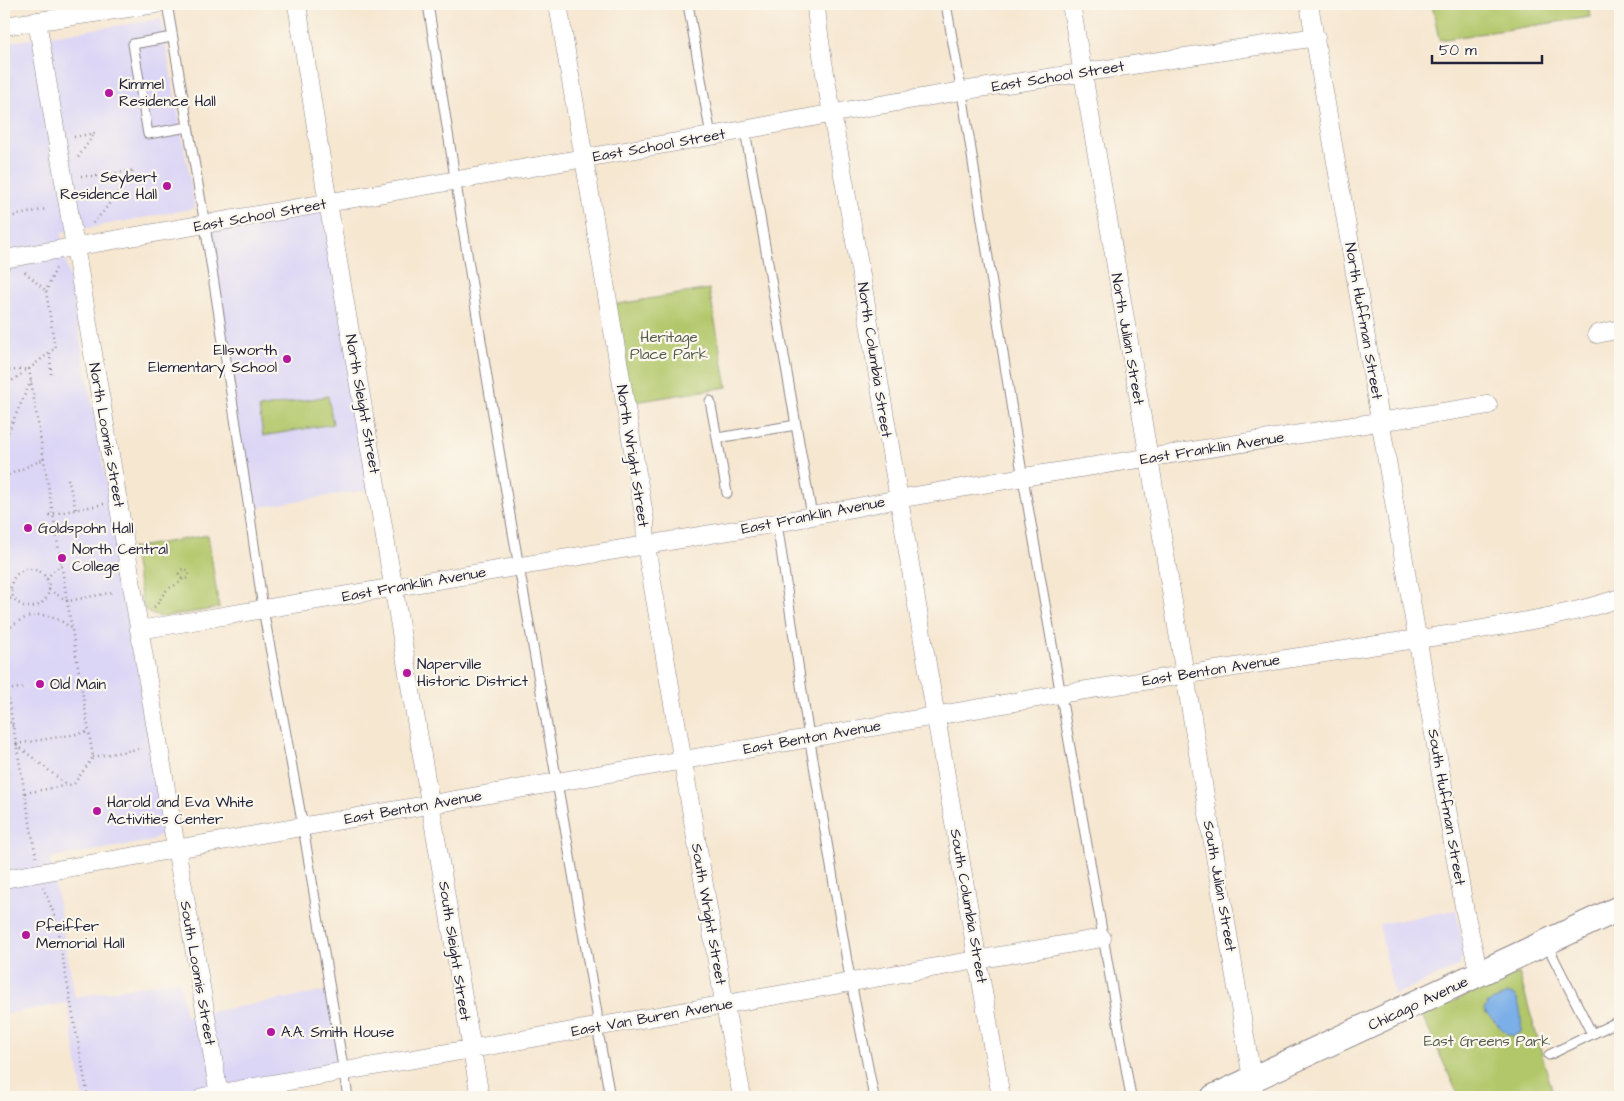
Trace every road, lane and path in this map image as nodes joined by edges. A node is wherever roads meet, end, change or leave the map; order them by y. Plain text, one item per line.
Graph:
1 (156, 4) edge
2 (167, 4) edge
3 (297, 4) edge
4 (428, 4) edge
5 (558, 4) edge
6 (688, 4) edge
7 (816, 4) edge
8 (946, 4) edge
9 (1071, 4) edge
10 (1309, 4) edge
11 (37, 21) junction
12 (4, 26) edge
13 (1316, 37) junction
14 (172, 38) junction
15 (1082, 71) junction
16 (962, 91) junction
17 (832, 113) junction
18 (188, 127) junction
19 (745, 130) junction
20 (711, 136) junction
21 (74, 137) dead end
22 (584, 158) junction
23 (78, 159) dead end
24 (81, 176) dead end
25 (456, 181) junction
26 (329, 203) junction
27 (46, 209) dead end
28 (4, 218) edge
29 (204, 224) junction
30 (90, 226) dead end
31 (76, 247) junction
32 (6, 259) edge
33 (57, 266) dead end
34 (46, 291) junction
35 (1620, 329) edge
36 (1597, 334) dead end
37 (50, 353) junction
38 (29, 369) junction
39 (4, 371) edge
40 (51, 374) dead end
41 (31, 380) junction
42 (4, 386) edge
43 (710, 401) dead end
44 (1488, 405) dead end
45 (1381, 422) junction
46 (796, 425) junction
47 (717, 438) junction
48 (4, 441) edge
49 (1149, 458) junction
50 (44, 459) junction
51 (4, 477) edge
52 (1024, 478) junction
53 (68, 479) dead end
54 (727, 494) dead end
55 (898, 499) junction
56 (119, 502) junction
57 (76, 510) junction
58 (49, 514) dead end
59 (53, 514) junction
60 (812, 516) junction
61 (777, 523) junction
62 (646, 546) junction
63 (62, 565) junction
64 (519, 566) junction
65 (183, 578) junction
66 (47, 579) junction
67 (4, 584) edge
68 (394, 587) junction
69 (11, 590) junction
70 (49, 590) junction
71 (114, 592) dead end
72 (12, 596) junction
73 (1620, 598) edge
74 (68, 601) junction
75 (35, 606) junction
76 (4, 607) edge
77 (154, 607) dead end
78 (263, 609) junction
79 (34, 614) junction
80 (72, 628) junction
81 (139, 630) junction
82 (4, 634) edge
83 (1417, 639) junction
84 (4, 674) edge
85 (1184, 674) junction
86 (80, 678) junction
87 (55, 682) dead end
88 (25, 687) dead end
89 (7, 690) junction
90 (1060, 694) junction
91 (4, 714) edge
92 (936, 716) junction
93 (13, 726) junction
94 (4, 728) edge
95 (89, 732) junction
96 (810, 738) junction
97 (16, 744) junction
98 (138, 749) dead end
99 (93, 756) junction
100 (683, 760) junction
101 (557, 782) junction
102 (67, 785) junction
103 (25, 792) junction
104 (430, 804) junction
105 (303, 827) junction
106 (176, 849) junction
107 (37, 861) dead end
108 (4, 879) edge
109 (42, 884) dead end
110 (1620, 908) edge
111 (1102, 938) junction
112 (1546, 942) junction
113 (978, 960) junction
114 (1479, 974) junction
115 (851, 982) junction
116 (725, 1004) junction
117 (1619, 1021) dead end
118 (598, 1026) junction
119 (1592, 1034) junction
120 (471, 1049) junction
121 (1549, 1055) dead end
122 (344, 1071) junction
123 (1254, 1088) edge
124 (214, 1096) edge
125 (88, 1097) edge
126 (348, 1097) edge
127 (480, 1097) edge
128 (610, 1097) edge
129 (742, 1097) edge
130 (874, 1097) edge
131 (1000, 1097) edge
132 (1131, 1097) edge
133 (1214, 1097) edge

1 - 11 street
2 - 14 lane
3 - 26 street, North Sleight Street
4 - 25 lane
5 - 22 street, North Wright Street
6 - 20 lane
7 - 17 street, North Columbia Street
8 - 16 lane
9 - 15 street, North Julian Street
10 - 13 street, North Huffman Street
11 - 12 street
11 - 31 street, North Loomis Street
13 - 15 street, East School Street
13 - 45 street, North Huffman Street
14 - 18 lane
14 - 18 lane
15 - 16 street, East School Street
15 - 49 street, North Julian Street
16 - 17 street, East School Street
16 - 52 lane
17 - 19 street, East School Street
17 - 55 street, North Columbia Street
18 - 29 lane
19 - 20 street, East School Street
19 - 46 lane
20 - 22 street, East School Street
21 - 23 path
22 - 25 street, East School Street
22 - 62 street, North Wright Street
24 - 30 path
25 - 26 street, East School Street
25 - 64 lane
26 - 29 street, East School Street
26 - 68 street, North Sleight Street
27 - 28 path
29 - 31 street, East School Street
29 - 78 lane
31 - 32 street, East School Street
31 - 56 street, North Loomis Street
32 - 34 path
33 - 34 path
34 - 37 path
35 - 36 street
37 - 38 path
37 - 40 path
38 - 39 path
38 - 41 path
38 - 42 path
41 - 48 path
41 - 50 path
43 - 47 lane
44 - 45 street, East Franklin Avenue
45 - 49 street, East Franklin Avenue
45 - 83 street, North Huffman Street
46 - 47 lane
46 - 60 lane
47 - 54 lane
49 - 52 street, East Franklin Avenue
49 - 85 street, North Julian Street
50 - 51 path
50 - 59 path
52 - 55 street, East Franklin Avenue
52 - 90 lane
53 - 57 path
55 - 60 street, East Franklin Avenue
55 - 92 street, North Columbia Street
56 - 57 path
56 - 81 street, North Loomis Street
57 - 59 path
58 - 59 path
59 - 63 path
60 - 61 street, East Franklin Avenue
61 - 62 street, East Franklin Avenue
61 - 96 lane
62 - 64 street, East Franklin Avenue
62 - 100 street, North Wright Street
63 - 66 path
63 - 74 path
64 - 68 street, East Franklin Avenue
64 - 101 lane
65 - 65 path
65 - 77 path
66 - 69 path
66 - 70 path
67 - 69 path
68 - 78 street, East Franklin Avenue
68 - 104 street, North Sleight Street
69 - 72 path
70 - 74 path
70 - 75 path
71 - 74 path
72 - 75 path
72 - 76 path
73 - 83 street, East Benton Avenue
74 - 80 path
75 - 79 path
78 - 81 street, East Franklin Avenue
78 - 105 lane
79 - 80 path
79 - 82 path
80 - 86 path
81 - 106 street, North Loomis Street
83 - 85 street, East Benton Avenue
83 - 114 street, South Huffman Street
84 - 89 path
85 - 90 street, East Benton Avenue
85 - 123 street, South Julian Street
86 - 87 path
86 - 95 path
88 - 89 path
89 - 93 path
90 - 92 street, East Benton Avenue
90 - 111 lane
91 - 93 path
92 - 96 street, East Benton Avenue
92 - 113 street, South Columbia Street
93 - 94 path
93 - 97 path
95 - 97 path
95 - 99 path
96 - 100 street, East Benton Avenue
96 - 115 lane
97 - 102 path
97 - 103 path
98 - 99 path
99 - 102 path
100 - 101 street, East Benton Avenue
100 - 116 street, South Wright Street
101 - 104 street, East Benton Avenue
101 - 118 lane
102 - 103 path
103 - 107 path
104 - 105 street, East Benton Avenue
104 - 120 street, South Sleight Street
105 - 106 street, East Benton Avenue
105 - 122 lane
106 - 108 street, East Benton Avenue
106 - 124 street, South Loomis Street
109 - 125 path
110 - 112 main road, Chicago Avenue
111 - 113 street, East Van Buren Avenue
111 - 132 lane
112 - 114 main road, Chicago Avenue
112 - 119 lane
113 - 115 street, East Van Buren Avenue
113 - 131 street, South Columbia Street
114 - 123 main road, Chicago Avenue
115 - 116 street, East Van Buren Avenue
115 - 130 lane
116 - 118 street, East Van Buren Avenue
116 - 129 street, South Wright Street
117 - 119 lane
118 - 120 street, East Van Buren Avenue
118 - 128 lane
119 - 121 lane
120 - 122 street, East Van Buren Avenue
120 - 127 street, South Sleight Street
122 - 124 street, East Van Buren Avenue
122 - 126 lane
123 - 133 main road, Chicago Avenue

